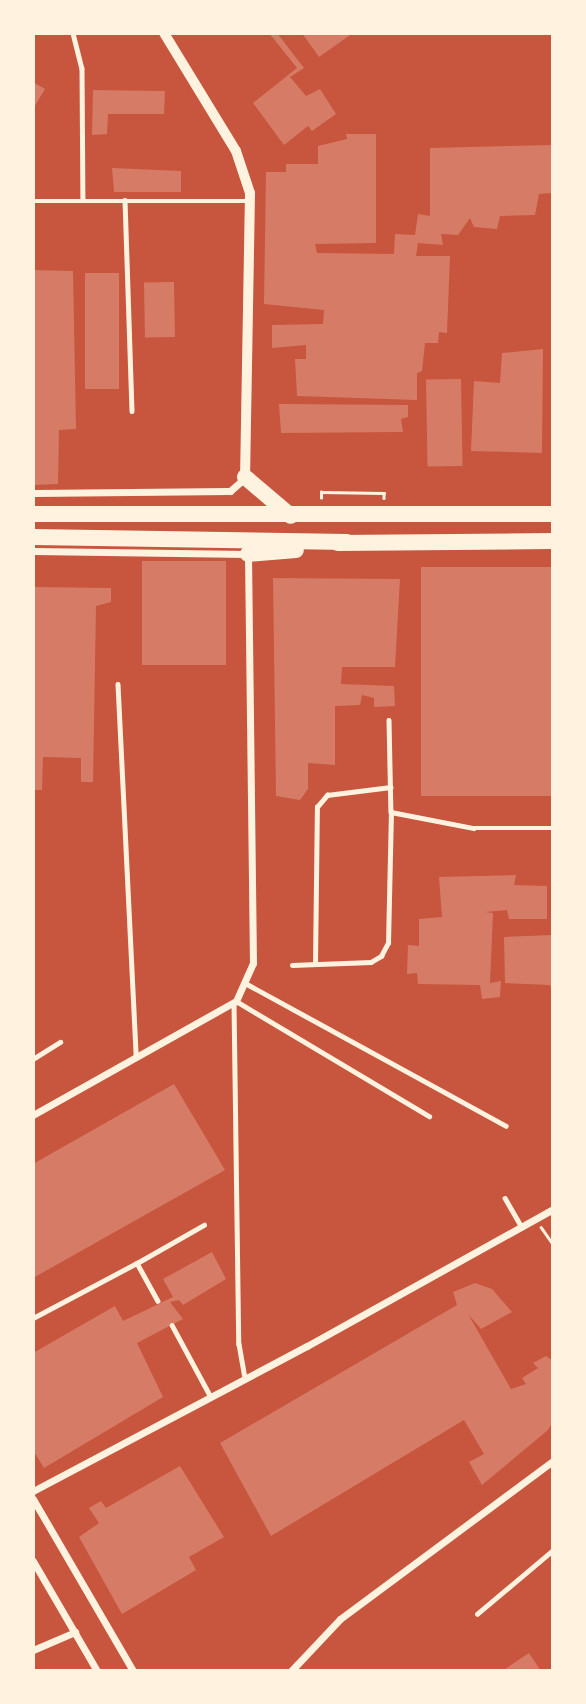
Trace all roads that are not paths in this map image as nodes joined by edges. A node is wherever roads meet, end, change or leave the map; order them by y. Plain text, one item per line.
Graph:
1 (73, 33) edge
2 (164, 33) edge
3 (83, 200) junction
4 (125, 200) junction
5 (33, 201) edge
6 (250, 201) junction
7 (132, 411) dead end
8 (245, 477) junction
9 (33, 492) edge
10 (33, 514) edge
11 (553, 514) edge
12 (291, 516) junction
13 (33, 537) edge
14 (553, 541) edge
15 (347, 542) junction
16 (33, 551) edge
17 (248, 554) junction
18 (118, 684) dead end
19 (389, 720) dead end
20 (390, 787) junction
21 (391, 812) junction
22 (553, 828) edge
23 (315, 964) junction
24 (292, 965) dead end
25 (247, 984) junction
26 (235, 1002) junction
27 (60, 1042) dead end
28 (136, 1058) junction
29 (33, 1059) edge
30 (33, 1115) edge
31 (429, 1116) dead end
32 (506, 1126) dead end
33 (505, 1198) dead end
34 (553, 1209) edge
35 (204, 1225) dead end
36 (523, 1227) junction
37 (137, 1263) junction
38 (158, 1301) dead end
39 (33, 1318) edge
40 (172, 1325) dead end
41 (245, 1380) junction
42 (212, 1397) junction
43 (553, 1461) edge
44 (33, 1491) edge
45 (33, 1499) edge
46 (553, 1550) edge
47 (33, 1561) edge
48 (477, 1614) dead end
49 (75, 1632) junction
50 (33, 1650) edge
51 (97, 1671) edge
52 (133, 1671) edge
53 (291, 1671) edge

1 - 3 lane
2 - 6 street
3 - 4 lane
3 - 5 lane
4 - 6 lane
4 - 7 lane
6 - 8 street
8 - 9 street
8 - 12 highway
10 - 12 highway
11 - 12 highway
13 - 15 highway
14 - 15 highway
15 - 17 highway
16 - 17 street
17 - 25 street
18 - 28 lane
19 - 20 lane
20 - 21 lane
20 - 23 lane
21 - 22 lane
21 - 23 lane
23 - 24 lane
25 - 26 street
25 - 32 lane
26 - 28 street
26 - 31 lane
26 - 41 lane
27 - 29 lane
28 - 30 street
33 - 36 lane
34 - 36 street
35 - 37 lane
36 - 41 street
37 - 38 lane
37 - 39 lane
40 - 42 lane
41 - 42 street
42 - 44 street
43 - 53 street
45 - 52 street
46 - 48 lane
47 - 49 street
49 - 50 street
49 - 51 street

